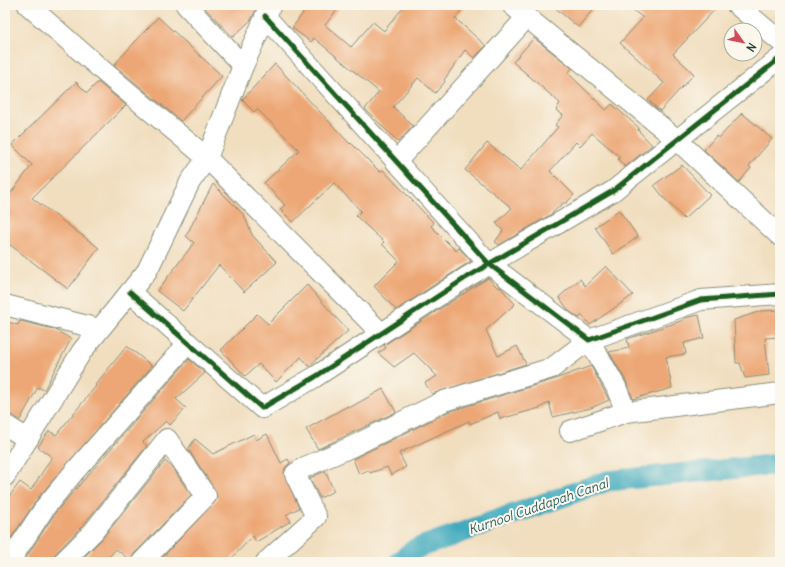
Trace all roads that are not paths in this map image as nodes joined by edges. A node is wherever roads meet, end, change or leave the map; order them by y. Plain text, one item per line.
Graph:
1 (28, 5) edge
2 (186, 5) edge
3 (737, 5) edge
4 (268, 11) edge
5 (519, 11) edge
6 (780, 41) edge
7 (780, 58) edge
8 (243, 66) junction
9 (676, 139) junction
10 (207, 158) junction
11 (396, 162) junction
12 (780, 236) edge
13 (489, 264) junction
14 (130, 292) junction
15 (780, 294) edge
16 (5, 305) edge
17 (99, 329) junction
18 (381, 333) junction
19 (589, 340) junction
20 (188, 343) junction
21 (780, 393) edge
22 (626, 412) junction
23 (5, 425) edge
24 (570, 431) dead end
25 (28, 439) junction
26 (5, 476) edge
27 (9, 562) edge
28 (63, 562) edge
29 (142, 562) edge
30 (266, 562) edge

1 - 10 street
2 - 8 street
3 - 6 street
4 - 8 street
4 - 11 street
5 - 9 street
5 - 11 street
7 - 9 street
8 - 10 street
9 - 12 street
9 - 13 street
10 - 14 street
10 - 18 street
11 - 13 street
13 - 18 street
13 - 19 street
14 - 17 street
14 - 20 street
15 - 19 street
16 - 17 street
17 - 25 street
18 - 20 street
19 - 22 street
19 - 30 street
20 - 27 street
21 - 22 street
22 - 24 street
23 - 25 street
25 - 26 street
28 - 29 street

